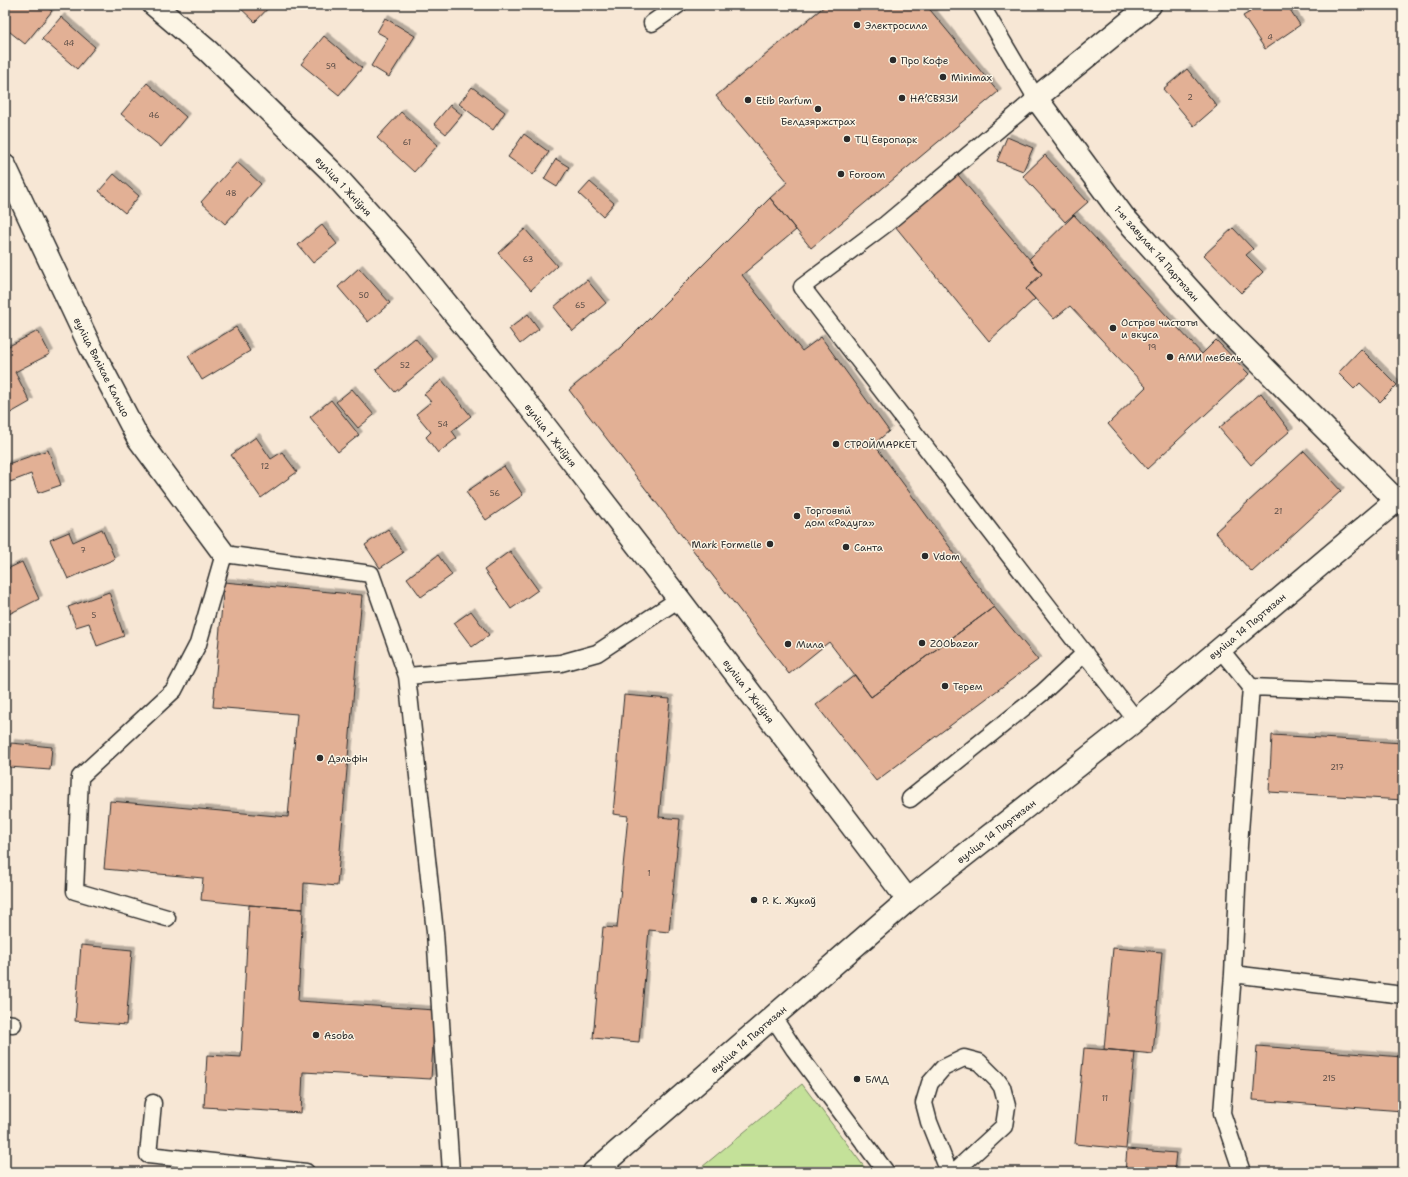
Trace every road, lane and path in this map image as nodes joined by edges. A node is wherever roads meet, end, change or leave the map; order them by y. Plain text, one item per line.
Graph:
1 (154, 5) edge
2 (678, 5) edge
3 (981, 5) edge
4 (1150, 5) edge
5 (652, 23) dead end
6 (1036, 98) junction
7 (5, 166) edge
8 (1400, 497) edge
9 (224, 554) junction
10 (679, 599) junction
11 (1220, 649) junction
12 (1085, 653) junction
13 (407, 676) junction
14 (1251, 687) junction
15 (1403, 692) edge
16 (1136, 720) junction
17 (910, 799) dead end
18 (908, 900) junction
19 (167, 918) dead end
20 (1233, 974) junction
21 (1403, 995) edge
22 (773, 1017) junction
23 (153, 1103) dead end
24 (306, 1172) edge
25 (451, 1172) edge
26 (594, 1172) edge
27 (886, 1172) edge
28 (949, 1172) edge
29 (954, 1172) edge
30 (1242, 1172) edge

1 - 10 street, вуліца 1 Жніўня
2 - 5 lane
3 - 6 lane
4 - 6 street
6 - 8 street, 1-ы завулак 14 Партызан
6 - 12 lane
7 - 9 street, вуліца Вялікае Кальцо
8 - 11 street, вуліца 14 Партызан
9 - 13 lane
9 - 19 lane
10 - 13 lane
10 - 18 street, вуліца 1 Жніўня
11 - 14 lane
11 - 16 street, вуліца 14 Партызан
12 - 16 lane
12 - 17 lane
13 - 25 lane
14 - 15 lane
14 - 20 lane
16 - 18 street, вуліца 14 Партызан
18 - 22 street, вуліца 14 Партызан
20 - 21 lane
20 - 30 lane
22 - 26 street, вуліца 14 Партызан
22 - 27 lane
23 - 24 lane
28 - 29 lane

